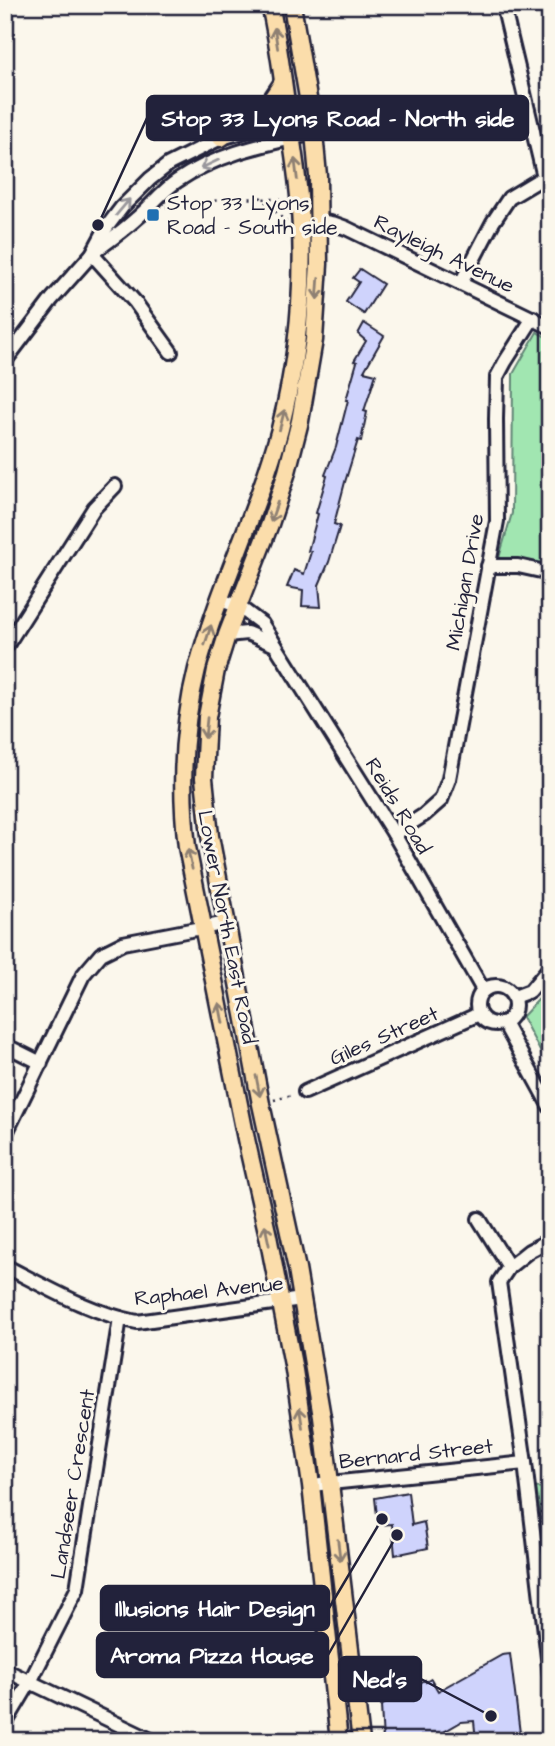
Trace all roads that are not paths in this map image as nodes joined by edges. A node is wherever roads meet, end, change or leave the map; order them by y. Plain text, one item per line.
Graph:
1 (270, 5) edge
2 (292, 5) edge
3 (503, 5) edge
4 (283, 82) junction
5 (311, 116) junction
6 (289, 120) junction
7 (314, 133) junction
8 (221, 138) junction
9 (292, 138) junction
10 (547, 176) edge
11 (320, 221) junction
12 (92, 254) junction
13 (461, 283) junction
14 (533, 318) junction
15 (550, 327) edge
16 (171, 352) dead end
17 (5, 361) edge
18 (115, 486) dead end
19 (488, 566) junction
20 (550, 573) edge
21 (220, 600) junction
22 (238, 606) junction
23 (5, 623) edge
24 (16, 631) junction
25 (227, 635) junction
26 (275, 645) junction
27 (5, 648) edge
28 (394, 834) junction
29 (227, 923) junction
30 (204, 926) junction
31 (550, 967) edge
32 (483, 990) junction
33 (514, 998) junction
34 (479, 1014) junction
35 (504, 1023) junction
36 (5, 1045) edge
37 (41, 1063) junction
38 (305, 1092) road end
39 (550, 1107) edge
40 (5, 1135) edge
41 (479, 1219) dead end
42 (550, 1240) edge
43 (5, 1266) edge
44 (509, 1266) junction
45 (302, 1299) junction
46 (281, 1302) junction
47 (120, 1318) junction
48 (525, 1463) junction
49 (331, 1482) junction
50 (311, 1485) junction
51 (5, 1670) edge
52 (550, 1675) edge
53 (30, 1682) junction
54 (5, 1724) edge
55 (153, 1741) edge
56 (339, 1741) edge
57 (361, 1741) edge

4 -> 1 main road, Lower North East Road
2 - 5 main road, Lower North East Road
3 - 10 street
4 - 6 main road, Lower North East Road
4 - 8 main road
5 - 6 street
5 - 7 main road, Lower North East Road
6 - 8 street
6 - 9 main road, Lower North East Road
7 - 9 street
7 - 11 main road, Lower North East Road
12 -> 8 street
9 -> 12 street
21 -> 9 main road, Lower North East Road
10 - 13 street
11 - 13 street, Rayleigh Avenue
11 -> 22 main road, Lower North East Road
12 - 16 street
12 - 17 street
13 - 14 street, Rayleigh Avenue
14 - 15 street, Rayleigh Avenue
14 - 19 street, Michigan Drive
18 - 24 street
19 - 20 street
19 - 28 street, Michigan Drive
21 - 22 street, Reids Road
30 -> 21 main road, Lower North East Road
22 - 25 main road, Lower North East Road
22 - 26 street, Reids Road
23 - 24 street
24 - 27 street
25 - 26 street
25 -> 29 main road, Lower North East Road
26 - 28 street, Reids Road
28 - 32 street, Reids Road
29 - 30 street
29 -> 45 main road, Lower North East Road
30 - 37 street
46 -> 30 main road, Lower North East Road
31 - 33 street
32 - 33 street
32 - 34 street
33 - 35 street
34 - 35 street
34 - 38 street, Giles Street
35 - 39 street
36 - 37 street
37 - 40 street
41 - 44 street
42 - 44 street
43 - 47 street, Raphael Avenue
44 - 48 street
45 - 46 street, Raphael Avenue
45 - 49 main road, Lower North East Road
46 - 47 street, Raphael Avenue
50 -> 46 main road, Lower North East Road
47 - 53 street, Landseer Crescent
48 - 49 street, Bernard Street
48 - 52 street
49 - 50 street, Bernard Street
49 -> 57 main road, Lower North East Road
50 - 56 main road, Lower North East Road
51 - 53 street
53 - 54 street, Landseer Crescent
53 - 55 street

